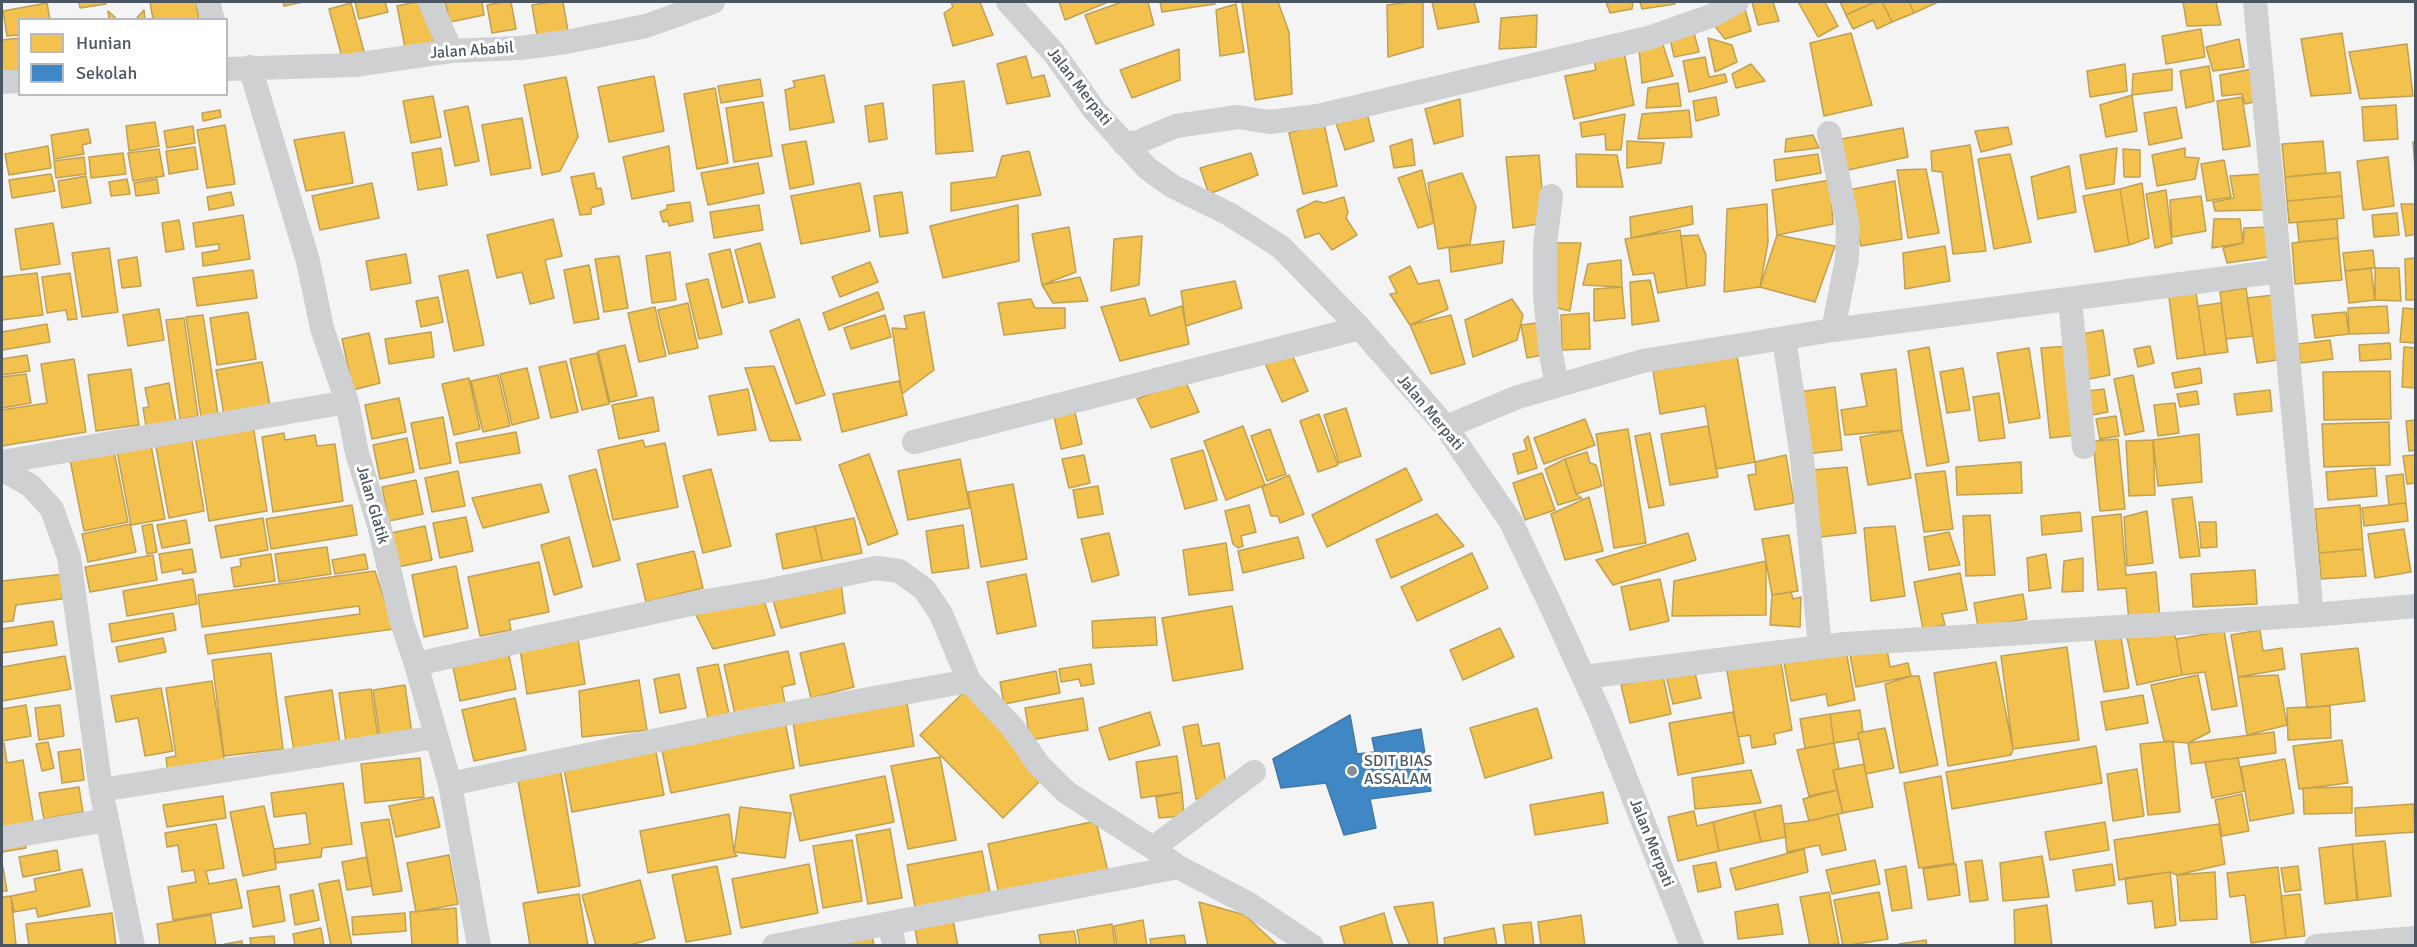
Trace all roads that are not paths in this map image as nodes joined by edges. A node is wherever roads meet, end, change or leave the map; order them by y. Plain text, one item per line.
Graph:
1 (208, 2) edge
2 (430, 2) edge
3 (713, 2) edge
4 (1008, 2) edge
5 (1737, 2) edge
6 (2255, 2) edge
7 (212, 18) edge
8 (451, 51) junction
9 (238, 68) edge
10 (18, 81) edge
11 (2, 82) edge
12 (1829, 133) dead end
13 (1125, 144) junction
14 (1551, 196) dead end
15 (2280, 271) junction
16 (2070, 300) junction
17 (1360, 328) junction
18 (1833, 330) junction
19 (1784, 339) junction
20 (1557, 386) junction
21 (347, 402) junction
22 (1446, 427) junction
23 (914, 442) dead end
24 (2084, 447) dead end
25 (2, 462) edge
26 (2, 469) edge
27 (2415, 606) edge
28 (2312, 615) junction
29 (1820, 646) junction
30 (416, 664) junction
31 (1584, 677) junction
32 (969, 681) junction
33 (436, 737) junction
34 (1254, 771) dead end
35 (450, 784) junction
36 (101, 790) junction
37 (107, 820) junction
38 (2, 838) edge
39 (1153, 848) junction
40 (1178, 867) junction
41 (892, 934) edge
42 (2415, 938) edge
43 (133, 945) edge
44 (479, 945) edge
45 (774, 945) edge
46 (1312, 945) edge
47 (1692, 945) edge
48 (2316, 945) edge

1 - 7 street
2 - 8 street
3 - 8 street, Jalan Ababil
4 - 13 street, Jalan Merpati
5 - 13 street
6 - 15 street
8 - 9 street, Jalan Ababil
9 - 21 street, Jalan Glatik
10 - 11 street
12 - 18 street
13 - 17 street, Jalan Merpati
14 - 20 street
15 - 16 street
15 - 28 street
16 - 18 street
16 - 24 street
17 - 22 street, Jalan Merpati
17 - 23 street
18 - 19 street
19 - 20 street
19 - 29 street
20 - 22 street
21 - 25 street
21 - 30 street, Jalan Glatik
22 - 31 street, Jalan Merpati
26 - 36 street
27 - 28 street
28 - 29 street
29 - 31 street
30 - 32 street
30 - 33 street, Jalan Glatik
31 - 47 street, Jalan Merpati
32 - 35 street
32 - 39 street
33 - 35 street, Jalan Glatik
33 - 36 street
34 - 39 street
35 - 44 street, Jalan Glatik
36 - 37 street
37 - 38 street
37 - 43 street
39 - 40 street
40 - 41 street
40 - 46 street
41 - 45 street
42 - 48 street

